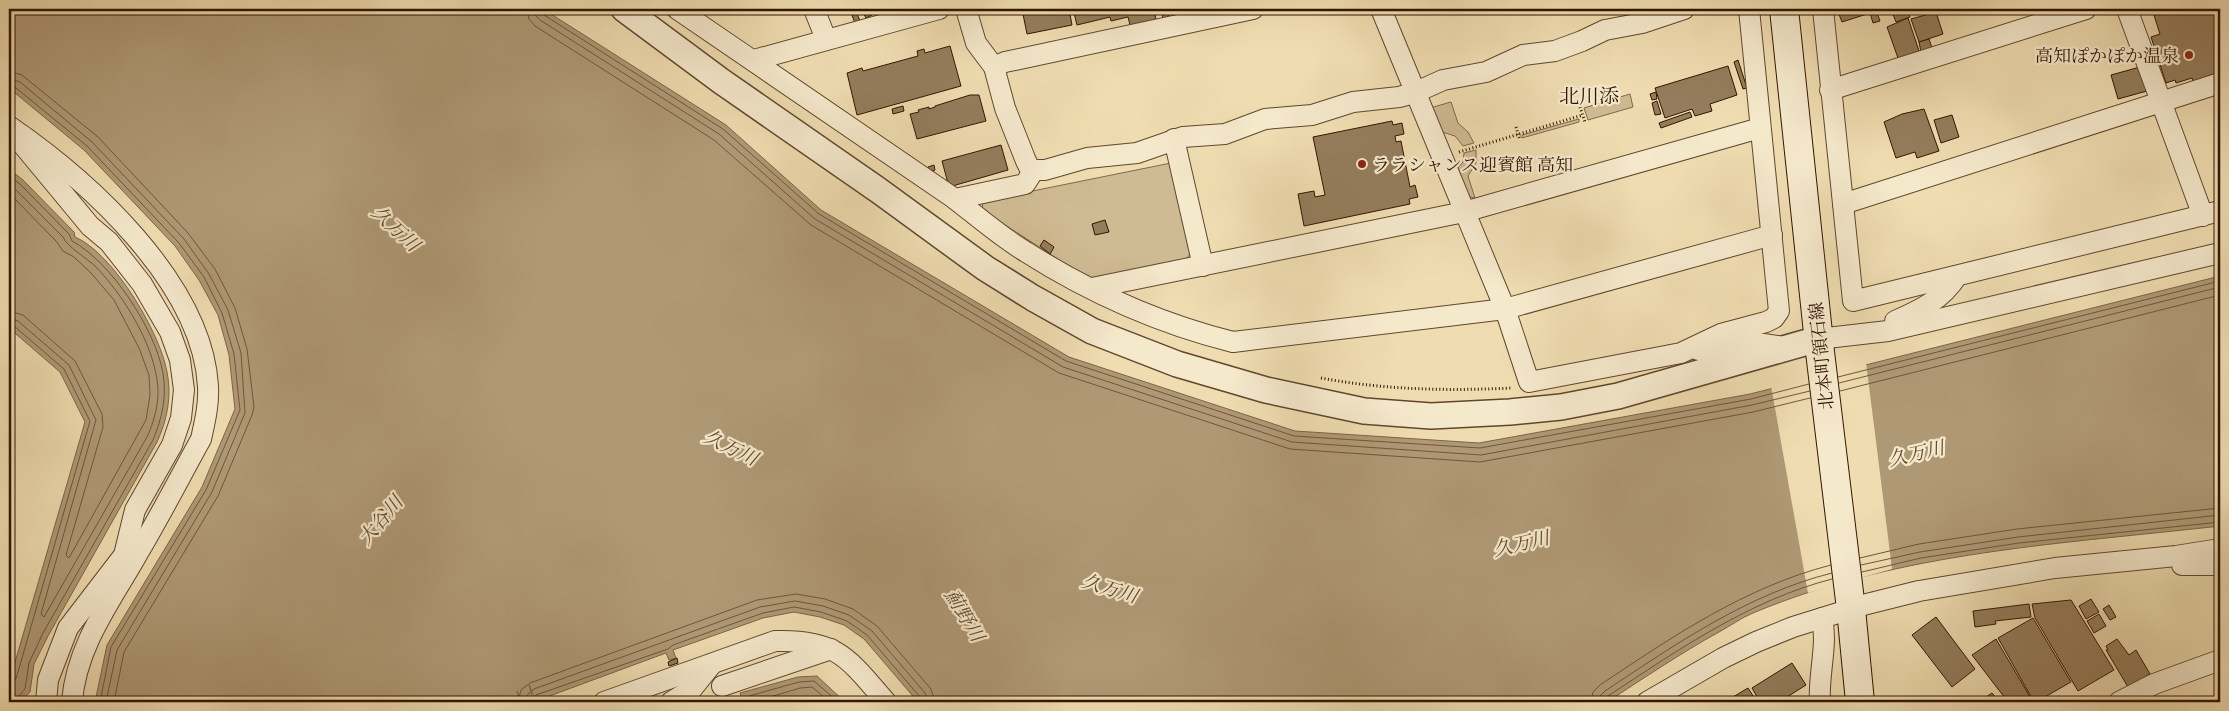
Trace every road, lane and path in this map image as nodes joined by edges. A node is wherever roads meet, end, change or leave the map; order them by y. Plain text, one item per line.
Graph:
1 (677, 9) edge
2 (814, 9) edge
3 (939, 9) edge
4 (966, 9) edge
5 (1253, 9) edge
6 (1380, 9) edge
7 (1684, 9) edge
8 (1749, 9) edge
9 (1784, 9) edge
10 (1822, 9) edge
11 (2086, 9) edge
12 (2127, 9) edge
13 (623, 10) edge
14 (826, 39) junction
15 (754, 60) junction
16 (994, 67) junction
17 (2220, 83) edge
18 (1830, 90) junction
19 (1414, 93) junction
20 (2163, 102) junction
21 (1580, 107) dead end
22 (1582, 115) junction
23 (1585, 122) dead end
24 (9, 127) edge
25 (1516, 127) dead end
26 (1760, 128) junction
27 (1518, 134) junction
28 (1174, 139) junction
29 (1520, 140) dead end
30 (1441, 157) junction
31 (1034, 170) junction
32 (955, 199) junction
33 (1843, 204) junction
34 (1464, 212) junction
35 (2212, 213) edge
36 (1772, 235) junction
37 (2220, 253) edge
38 (1203, 266) junction
39 (1957, 276) junction
40 (1092, 288) junction
41 (1505, 309) junction
42 (1869, 332) junction
43 (1819, 345) junction
44 (1786, 347) junction
45 (1681, 353) junction
46 (1315, 377) dead end
47 (1529, 382) junction
48 (2220, 549) edge
49 (2164, 557) junction
50 (2220, 565) edge
51 (1850, 603) junction
52 (1822, 618) junction
53 (831, 649) junction
54 (712, 664) junction
55 (2217, 665) edge
56 (722, 686) dead end
57 (46, 702) edge
58 (72, 702) edge
59 (604, 702) edge
60 (671, 702) edge
61 (886, 702) edge
62 (1647, 702) edge
63 (1820, 702) edge
64 (1860, 702) edge
65 (2119, 702) edge

1 - 15 street
2 - 14 street
3 - 14 street
4 - 16 street
5 - 16 street
6 - 19 street
7 - 19 street
8 - 26 street
9 - 43 main road, 北本町領石線
10 - 18 street
11 - 18 street
12 - 20 street
13 - 44 street
14 - 15 street
15 - 32 street
16 - 31 street
17 - 20 street
18 - 33 street
19 - 28 street
19 - 30 street
20 - 33 street
20 - 35 street
21 - 22 path
22 - 23 path
22 - 27 path
24 - 57 street
24 - 58 street
25 - 27 path
26 - 34 street
26 - 36 street
27 - 29 path
27 - 30 path
28 - 31 street
28 - 38 street
30 - 34 street
31 - 32 street
32 - 40 street
33 - 39 street
34 - 38 street
34 - 41 street
35 - 39 street
36 - 41 street
36 - 45 street
37 - 42 street
38 - 40 street
39 - 42 street
40 - 41 street
41 - 47 street
42 - 43 street
43 - 44 street
43 - 51 main road, 北本町領石線
44 - 45 street
45 - 47 street
46 - 47 path
48 - 49 street
49 - 50 street
49 - 51 street
51 - 52 street
51 - 64 main road, 北本町領石線
52 - 62 street
52 - 63 street
53 - 54 street
53 - 56 street
53 - 61 street
54 - 59 street
54 - 60 street
55 - 65 street

